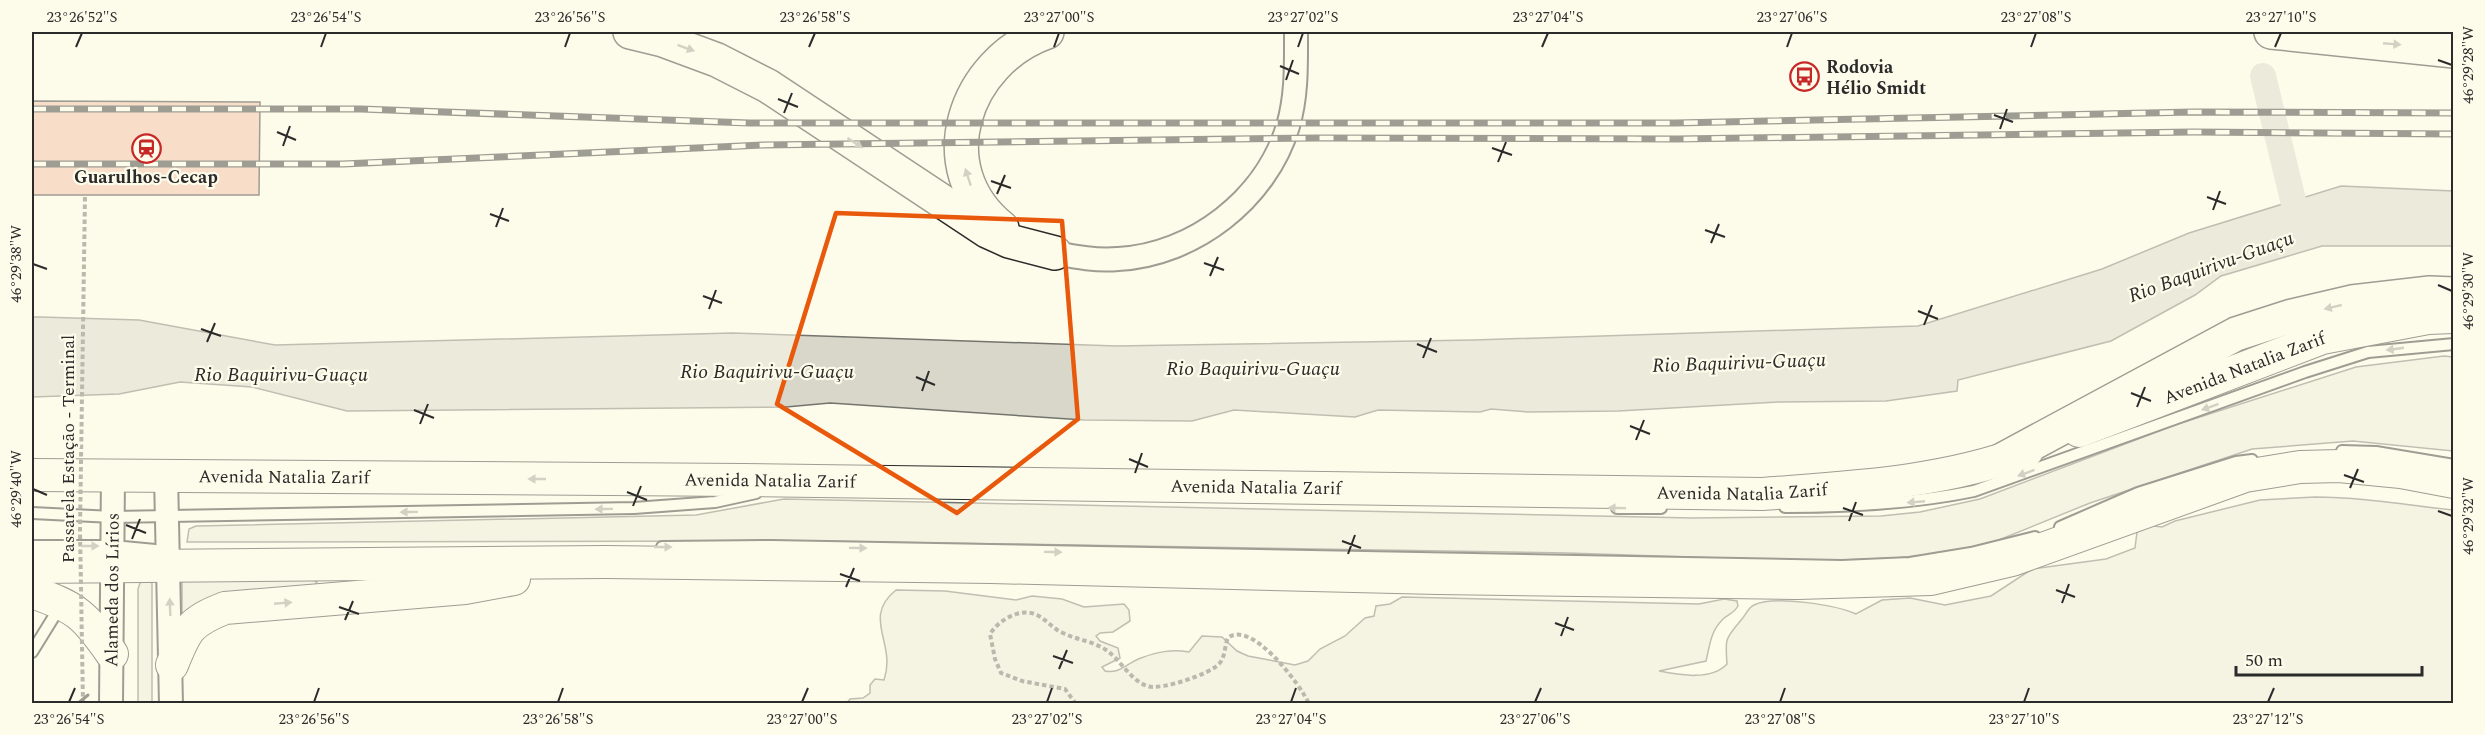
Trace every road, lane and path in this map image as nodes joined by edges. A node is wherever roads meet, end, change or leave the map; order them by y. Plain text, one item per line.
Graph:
1 (630, 32) edge
2 (1047, 32) edge
3 (1296, 32) edge
4 (2271, 32) edge
5 (2454, 51) edge
6 (85, 195) dead end
7 (1055, 254) junction
8 (2454, 294) edge
9 (2454, 317) edge
10 (2454, 344) edge
11 (2325, 451) dead end
12 (2264, 458) dead end
13 (2002, 460) junction
14 (2454, 465) edge
15 (32, 475) edge
16 (113, 476) junction
17 (166, 476) junction
18 (2454, 482) edge
19 (1974, 491) junction
20 (1106, 497) dead end
21 (1608, 507) dead end
22 (1772, 507) dead end
23 (1679, 508) dead end
24 (32, 513) edge
25 (167, 516) junction
26 (113, 517) junction
27 (32, 546) edge
28 (652, 547) dead end
29 (113, 557) junction
30 (172, 557) junction
31 (606, 562) junction
32 (32, 567) edge
33 (32, 592) edge
34 (63, 602) junction
35 (32, 652) edge
36 (111, 654) junction
37 (172, 665) junction
38 (83, 704) edge
39 (111, 704) edge
40 (171, 704) edge
41 (1076, 704) edge
42 (1309, 704) edge

1 -> 7 highway
7 -> 2 highway
3 - 7 street
4 -> 5 highway
6 - 38 path, Passarela Estação - Terminal, bridge
8 -> 13 highway
9 - 13 main road, Avenida Natalia Zarif
10 -> 19 lane
11 - 14 lane
28 -> 12 lane
13 -> 17 main road, Avenida Natalia Zarif
13 - 19 lane
15 - 16 main road, Avenida Natalia Zarif
16 - 17 main road, Avenida Natalia Zarif
16 - 26 street, Alameda dos Lírios
17 - 25 street
18 - 31 main road
19 -> 22 lane
20 -> 25 lane
23 -> 21 lane
24 - 26 lane
25 - 26 lane
25 - 30 street
26 - 29 street, Alameda dos Lírios
27 -> 29 lane
29 - 30 main road
29 - 32 main road
29 - 36 street, Alameda dos Lírios
30 - 31 main road
37 -> 30 street
37 -> 31 main road
33 - 34 main road
34 - 35 lane
34 - 36 main road
36 - 39 street, Alameda dos Lírios
37 - 40 street
41 - 42 path

